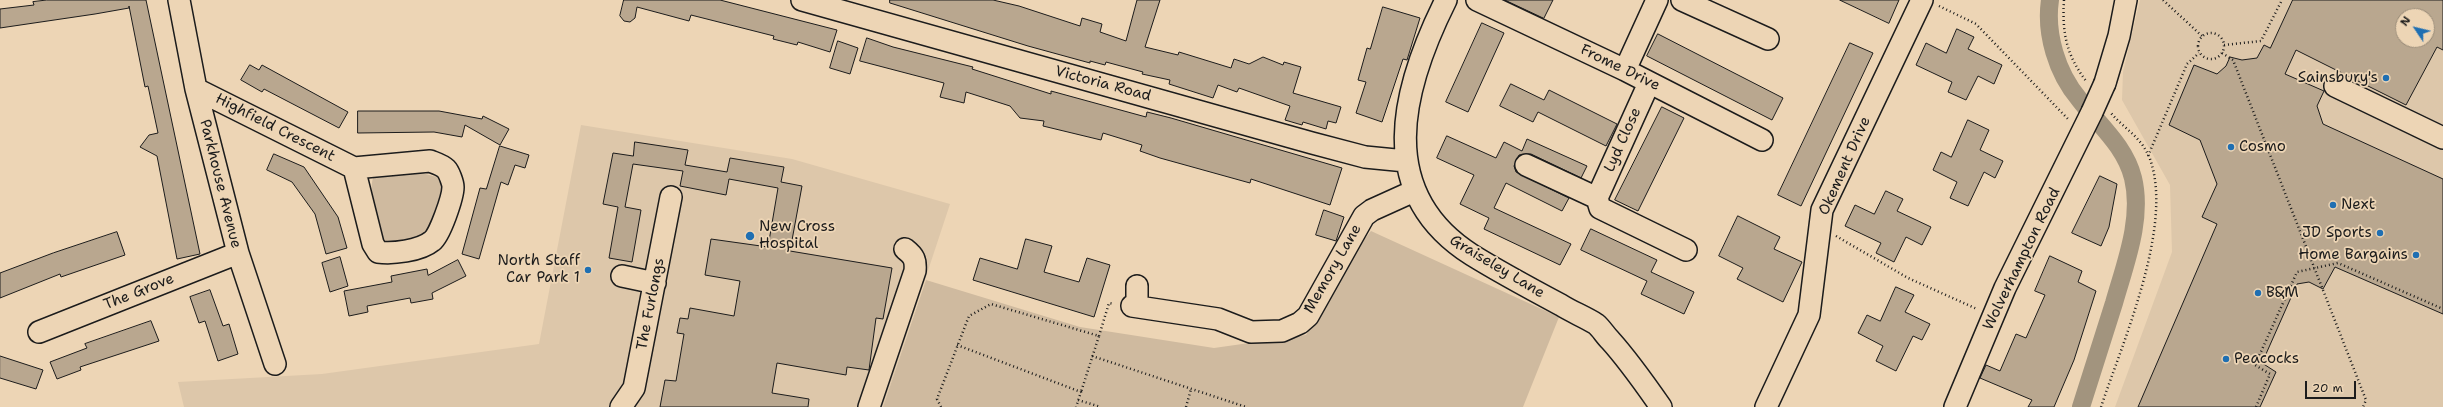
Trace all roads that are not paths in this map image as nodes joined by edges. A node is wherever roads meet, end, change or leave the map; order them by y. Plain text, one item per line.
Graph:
1 (179, 0) edge
2 (802, 0) edge
3 (1446, 0) edge
4 (1476, 0) edge
5 (1658, 0) edge
6 (1682, 0) edge
7 (2126, 0) edge
8 (1928, 2) edge
9 (1768, 39) dead end
10 (1625, 70) junction
11 (1649, 83) junction
12 (2335, 86) dead end
13 (196, 89) junction
14 (2443, 138) edge
15 (1762, 140) dead end
16 (1406, 160) junction
17 (1526, 165) dead end
18 (354, 168) junction
19 (1414, 191) junction
20 (671, 197) dead end
21 (1598, 198) junction
22 (905, 249) dead end
23 (1686, 250) dead end
24 (238, 253) junction
25 (622, 276) dead end
26 (655, 283) junction
27 (1136, 299) road end
28 (39, 332) dead end
29 (275, 364) dead end
30 (621, 407) edge
31 (869, 407) edge
32 (1661, 407) edge
33 (1766, 407) edge
34 (1954, 407) edge

1 - 13 street, Parkhouse Avenue
2 - 16 street, Victoria Road
3 - 16 street, Graiseley Lane
4 - 10 street, Frome Drive
5 - 10 street
6 - 9 street
7 - 34 street, Wolverhampton Road, bridge
8 - 33 street, Okement Drive
10 - 11 street, Frome Drive
11 - 15 street, Frome Drive
11 - 21 street, Lyd Close
12 - 14 street
13 - 18 street, Highfield Crescent
13 - 24 street, Parkhouse Avenue
16 - 19 street, Graiseley Lane
17 - 21 street
18 - 18 street
19 - 27 street, Memory Lane
19 - 32 street, Graiseley Lane
20 - 26 street, The Furlongs
21 - 23 street
22 - 31 street
24 - 28 street, The Grove
24 - 29 street, Parkhouse Avenue
25 - 26 street
26 - 30 street, The Furlongs

